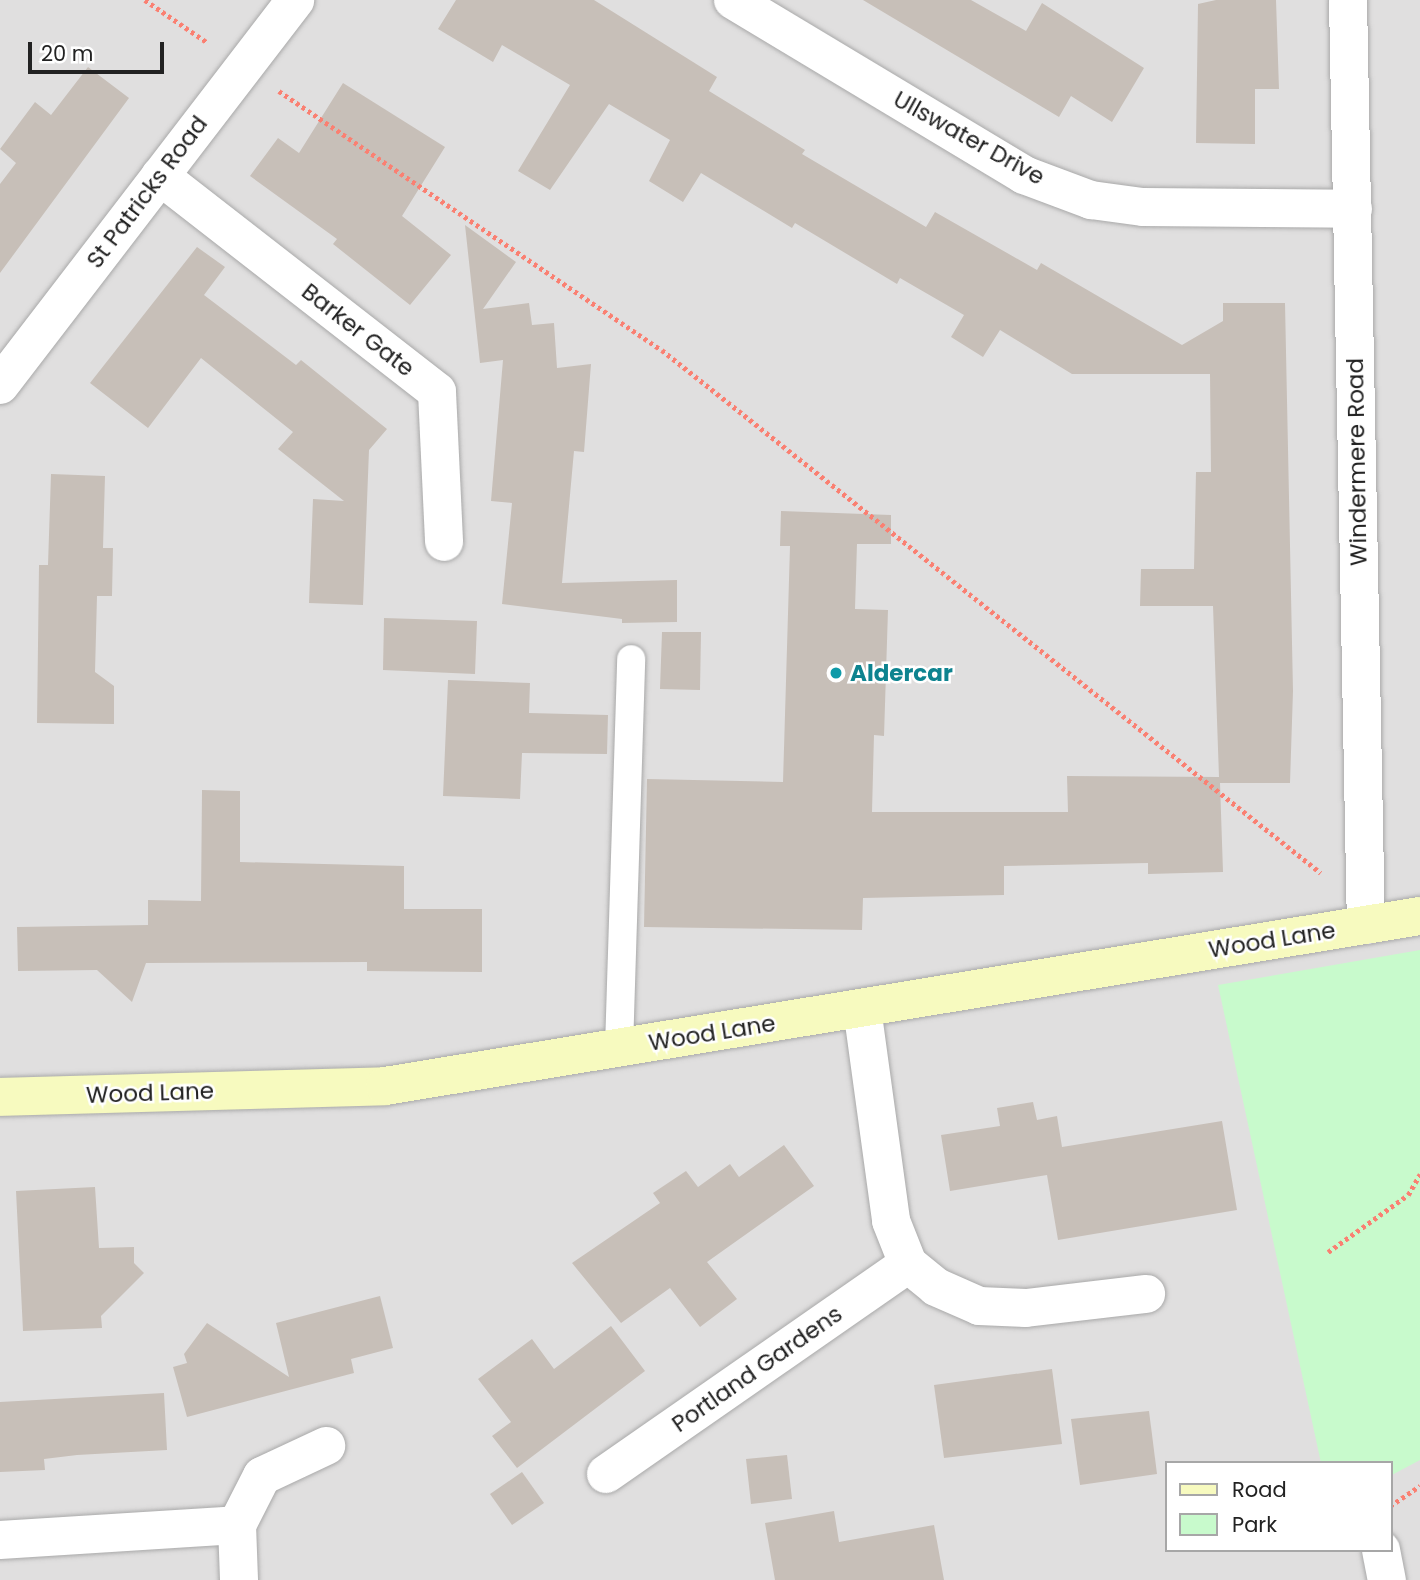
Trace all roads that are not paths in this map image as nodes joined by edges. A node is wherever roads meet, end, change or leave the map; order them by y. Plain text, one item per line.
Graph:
1 (295, 0) edge
2 (733, 0) edge
3 (1349, 0) edge
4 (160, 176) junction
5 (1353, 209) junction
6 (0, 385) edge
7 (444, 542) dead end
8 (631, 659) dead end
9 (1420, 916) edge
10 (1366, 925) junction
11 (862, 1008) junction
12 (619, 1048) junction
13 (0, 1097) edge
14 (908, 1264) junction
15 (1146, 1294) dead end
16 (326, 1446) dead end
17 (606, 1474) dead end
18 (237, 1525) junction
19 (0, 1540) edge
20 (1381, 1552) edge
21 (239, 1580) edge
22 (1387, 1580) edge

1 - 4 street, St Patricks Road
2 - 5 street, Ullswater Drive
3 - 5 street, Windermere Road
4 - 6 street, St Patricks Road
4 - 7 street, Barker Gate
5 - 10 street, Windermere Road
8 - 12 lane
9 - 10 street, Wood Lane
10 - 11 street, Wood Lane
11 - 12 street, Wood Lane
11 - 14 street
12 - 13 street, Wood Lane
14 - 15 street
14 - 17 street, Portland Gardens
16 - 18 street
18 - 19 street
18 - 21 street
20 - 22 street

